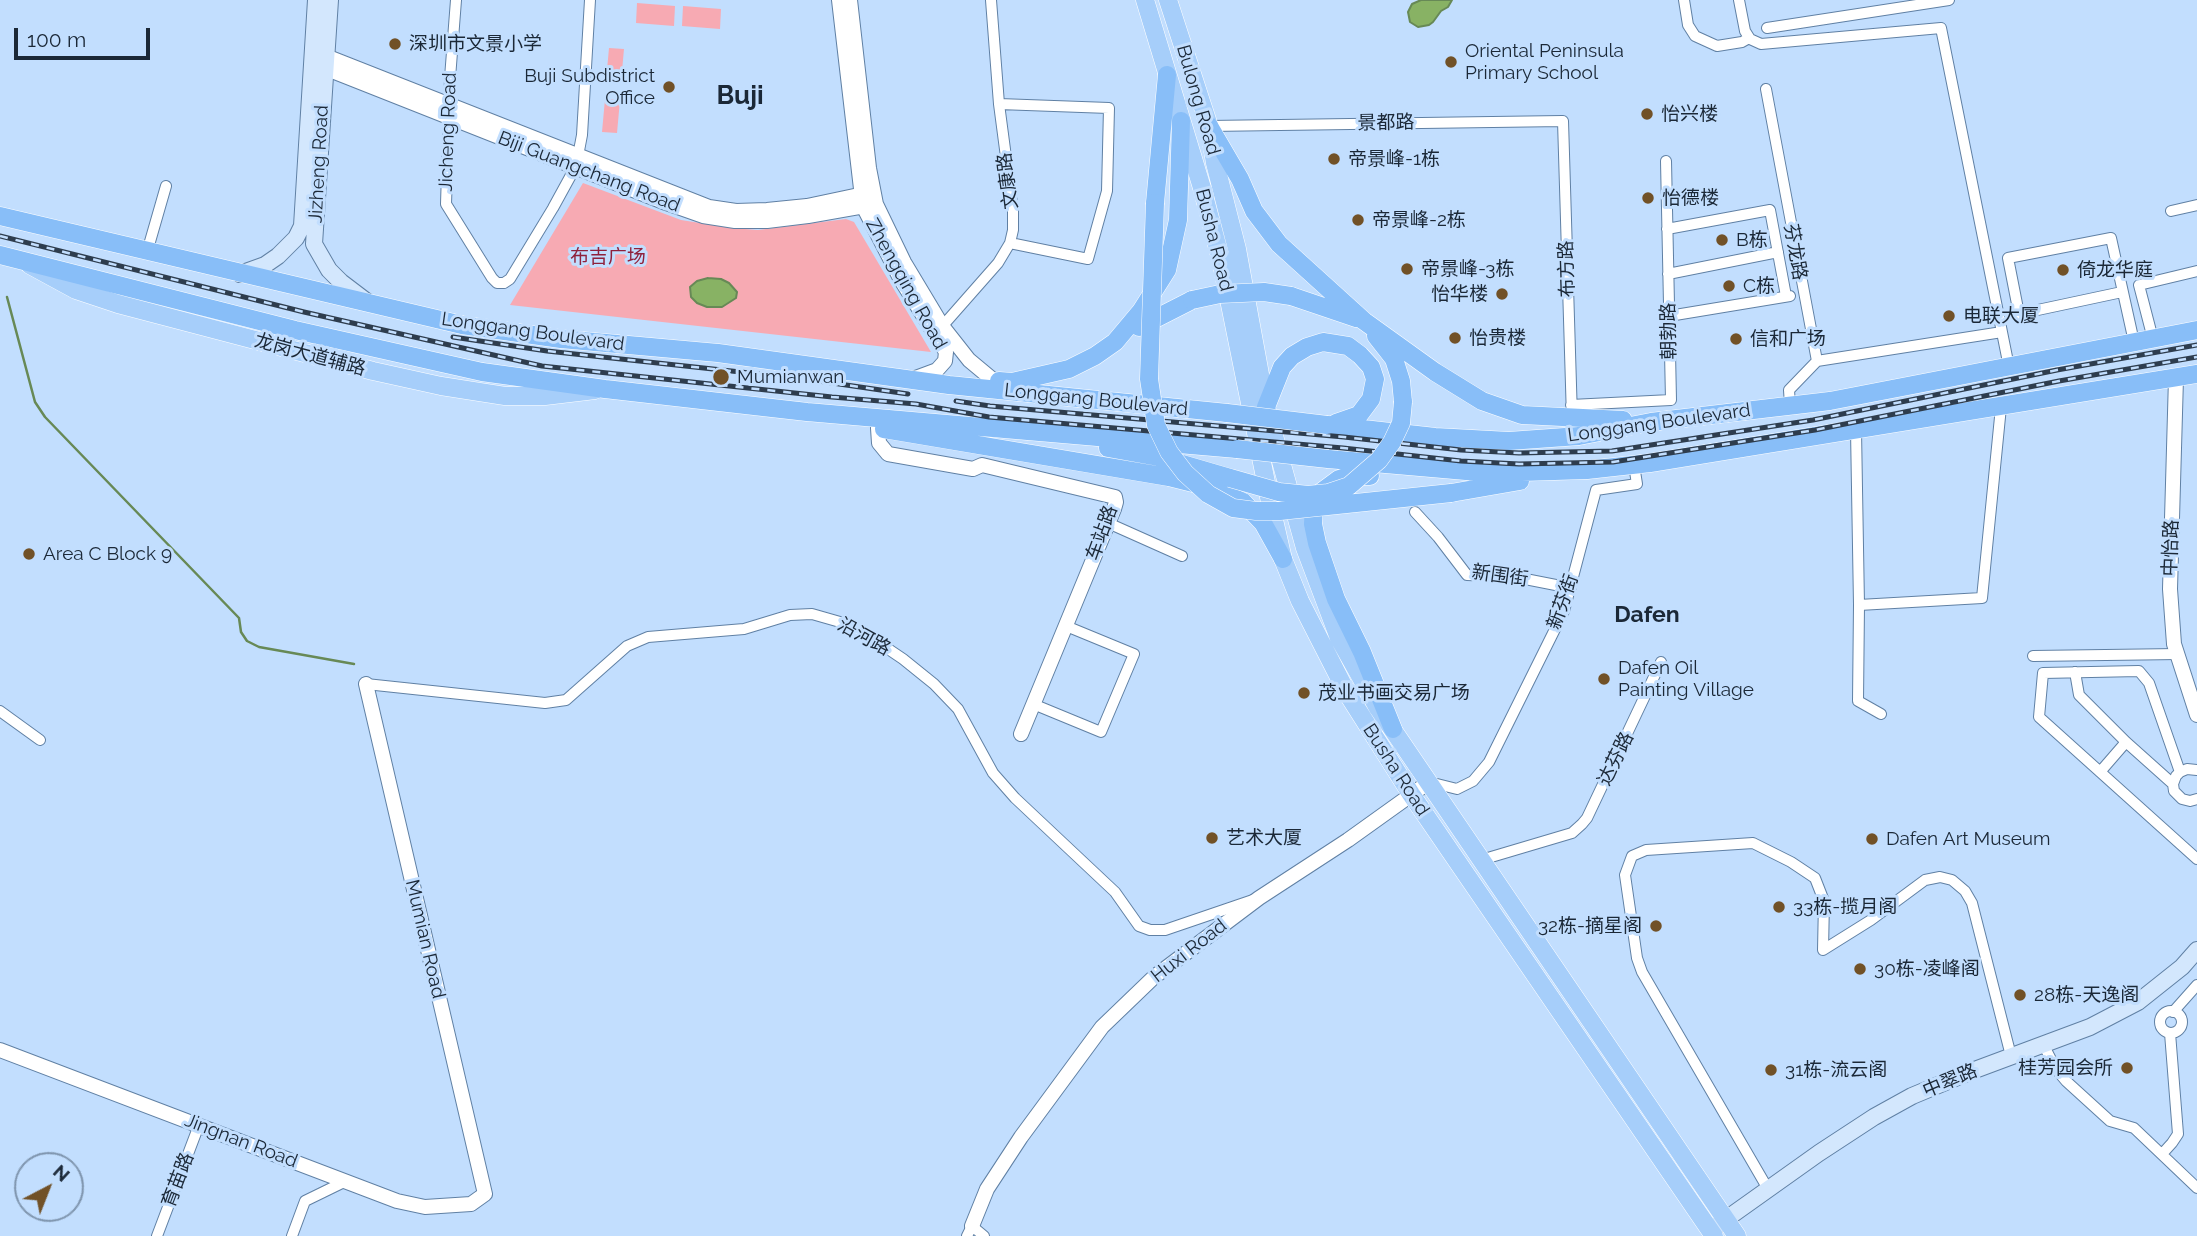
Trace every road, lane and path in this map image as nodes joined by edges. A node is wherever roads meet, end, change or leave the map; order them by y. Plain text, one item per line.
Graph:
1 (316, 0) edge
2 (330, 0) edge
3 (456, 0) edge
4 (590, 0) edge
5 (839, 0) edge
6 (850, 0) edge
7 (991, 0) edge
8 (1145, 0) edge
9 (1684, 0) edge
10 (1739, 0) edge
11 (1949, 0) edge
12 (1169, 2) edge
13 (1766, 28) dead end
14 (1749, 38) junction
15 (319, 60) junction
16 (1167, 75) junction
17 (1766, 89) dead end
18 (999, 104) junction
19 (449, 111) junction
20 (1181, 121) junction
21 (1563, 121) joint
22 (1209, 126) junction
23 (576, 162) junction
24 (1666, 162) dead end
25 (166, 186) dead end
26 (869, 199) junction
27 (2197, 205) edge
28 (2171, 211) dead end
29 (0, 216) edge
30 (1667, 229) junction
31 (1010, 243) junction
32 (147, 252) junction
33 (1778, 252) junction
34 (3, 257) edge
35 (2197, 271) edge
36 (240, 274) junction
37 (1668, 274) junction
38 (2122, 292) junction
39 (1803, 293) junction
40 (1786, 296) junction
41 (371, 305) junction
42 (1669, 316) junction
43 (1364, 321) junction
44 (939, 330) junction
45 (2197, 330) edge
46 (2002, 332) junction
47 (2153, 339) junction
48 (1115, 342) junction
49 (2134, 342) junction
50 (1817, 361) junction
51 (2009, 367) junction
52 (2197, 374) edge
53 (2176, 378) junction
54 (910, 380) junction
55 (993, 380) junction
56 (949, 385) junction
57 (1790, 405) junction
58 (1266, 407) junction
59 (2001, 407) junction
60 (1572, 411) junction
61 (807, 412) junction
62 (1651, 422) junction
63 (1328, 425) junction
64 (878, 428) junction
65 (1856, 430) junction
66 (1634, 465) junction
67 (1577, 471) junction
68 (1489, 473) junction
69 (1415, 512) dead end
70 (1108, 523) junction
71 (1182, 556) dead end
72 (1283, 559) junction
73 (1571, 588) junction
74 (1859, 605) junction
75 (1066, 626) junction
76 (2178, 654) junction
77 (2033, 656) dead end
78 (1661, 662) dead end
79 (2075, 672) junction
80 (366, 684) joint
81 (1033, 704) junction
82 (0, 711) edge
83 (1881, 714) dead end
84 (2197, 716) edge
85 (1393, 729) junction
86 (1021, 734) dead end
87 (40, 740) dead end
88 (2126, 742) junction
89 (2197, 771) edge
90 (2101, 772) junction
91 (2180, 772) junction
92 (1429, 782) junction
93 (2173, 785) junction
94 (1411, 794) junction
95 (2197, 799) edge
96 (2197, 859) edge
97 (1481, 860) junction
98 (1259, 898) junction
99 (2197, 950) edge
100 (2197, 985) edge
101 (2043, 1044) junction
102 (0, 1050) edge
103 (2011, 1056) junction
104 (199, 1125) junction
105 (2162, 1154) junction
106 (346, 1181) junction
107 (2197, 1188) edge
108 (1768, 1189) junction
109 (485, 1194) joint
110 (1726, 1220) junction
111 (974, 1233) edge
112 (1712, 1233) edge
113 (157, 1236) edge
114 (292, 1236) edge
115 (1737, 1236) edge

1 - 15 main road, Jizheng Road
2 - 15 main road, Jizheng Road
3 - 19 street, Jicheng Road
4 - 23 street
5 - 26 street, Zhengqing Road
6 - 26 street, Zhengqing Road
7 - 18 street, 文康路
8 - 16 main road, Bulong Road
9 - 14 street
10 - 14 street
11 - 13 street
12 - 22 main road, Bulong Road
14 - 46 street
15 - 19 street, Biji Guangchang Road
15 - 36 main road, Jizheng Road
15 - 41 main road, Jizheng Road
16 - 20 main road, Bulong Road
16 - 67 highway, bridge
17 - 39 street, 芬龙路
18 - 31 street, 文康路
18 - 31 street
19 - 23 street, Biji Guangchang Road
19 - 23 street, Jicheng Road
20 - 48 highway
20 - 72 main road, Busha Road
21 - 22 street, 景都路
21 - 60 street, 布方路
22 - 43 highway
22 - 58 main road, Bulong Road
23 - 26 street, Biji Guangchang Road
24 - 30 street, 朝勃路
25 - 32 street
26 - 44 street, Zhengqing Road
27 - 28 street
29 - 32 highway, Longgang Boulevard
30 - 33 street
30 - 37 street, 朝勃路
31 - 44 street, 文康路
32 - 36 highway, Longgang Boulevard
33 - 37 street
33 - 40 street
34 - 61 highway, Longgang Boulevard
35 - 47 street
36 - 41 highway, Longgang Boulevard
37 - 42 street, 朝勃路
38 - 38 street
38 - 49 street
39 - 40 street
39 - 50 street, 芬龙路
40 - 42 street
41 - 54 highway, Longgang Boulevard
42 - 60 street, 朝勃路
43 - 48 highway, bridge
43 - 60 highway
43 - 64 highway, bridge
44 - 54 street, Zhengqing Road
44 - 55 street, Zhengqing Road
45 - 47 highway, Longgang Boulevard
46 - 50 street
46 - 51 street
47 - 49 highway, Longgang Boulevard
48 - 55 highway
49 - 51 highway, Longgang Boulevard
50 - 57 street
51 - 57 highway, Longgang Boulevard
52 - 53 highway, Longgang Boulevard
53 - 59 highway, Longgang Boulevard
53 - 76 street, 中怡路
54 - 56 highway, Longgang Boulevard
55 - 56 highway
56 - 63 highway, Longgang Boulevard, bridge
57 - 62 highway, Longgang Boulevard
58 - 63 highway
58 - 85 main road, Busha Road
59 - 65 highway, Longgang Boulevard
59 - 74 street
60 - 62 highway
61 - 64 highway
61 - 68 highway, Longgang Boulevard, bridge
62 - 63 highway, Longgang Boulevard
64 - 70 street, 车站路
64 - 72 highway
65 - 66 highway, Longgang Boulevard
65 - 74 street
66 - 67 highway, Longgang Boulevard
66 - 73 street, 新芬街
67 - 68 highway, Longgang Boulevard
68 - 85 highway
69 - 73 street, 新围街
70 - 71 street
70 - 75 street, 车站路
72 - 94 main road, Busha Road
73 - 92 street, 新芬街
74 - 83 street
75 - 81 street, 车站路
75 - 81 street
76 - 77 street
76 - 84 street, 中怡路
78 - 97 street, 达芬路
79 - 88 street
79 - 90 street
79 - 91 street
80 - 98 street, 沿河路
80 - 109 street, Mumian Road
81 - 86 street, 车站路
82 - 87 street
85 - 92 main road, Busha Road
88 - 90 street
88 - 93 street
89 - 91 street
90 - 96 street
91 - 93 street
92 - 94 street, Huxi Road
92 - 97 main road, Busha Road
93 - 95 street
94 - 98 street, Huxi Road
94 - 112 main road, Busha Road
97 - 110 main road, Busha Road
98 - 111 street, Huxi Road
99 - 101 main road, 中翠路
100 - 105 street
101 - 103 main road, 中翠路
101 - 105 street
102 - 104 street, Jingnan Road
103 - 108 main road, 中翠路
103 - 108 street
104 - 106 street, Jingnan Road
104 - 113 street, 育苗路
105 - 107 street
106 - 109 street, Jingnan Road
106 - 114 street
108 - 110 main road, 中翠路
110 - 112 main road, 中翠路
110 - 115 main road, Busha Road

